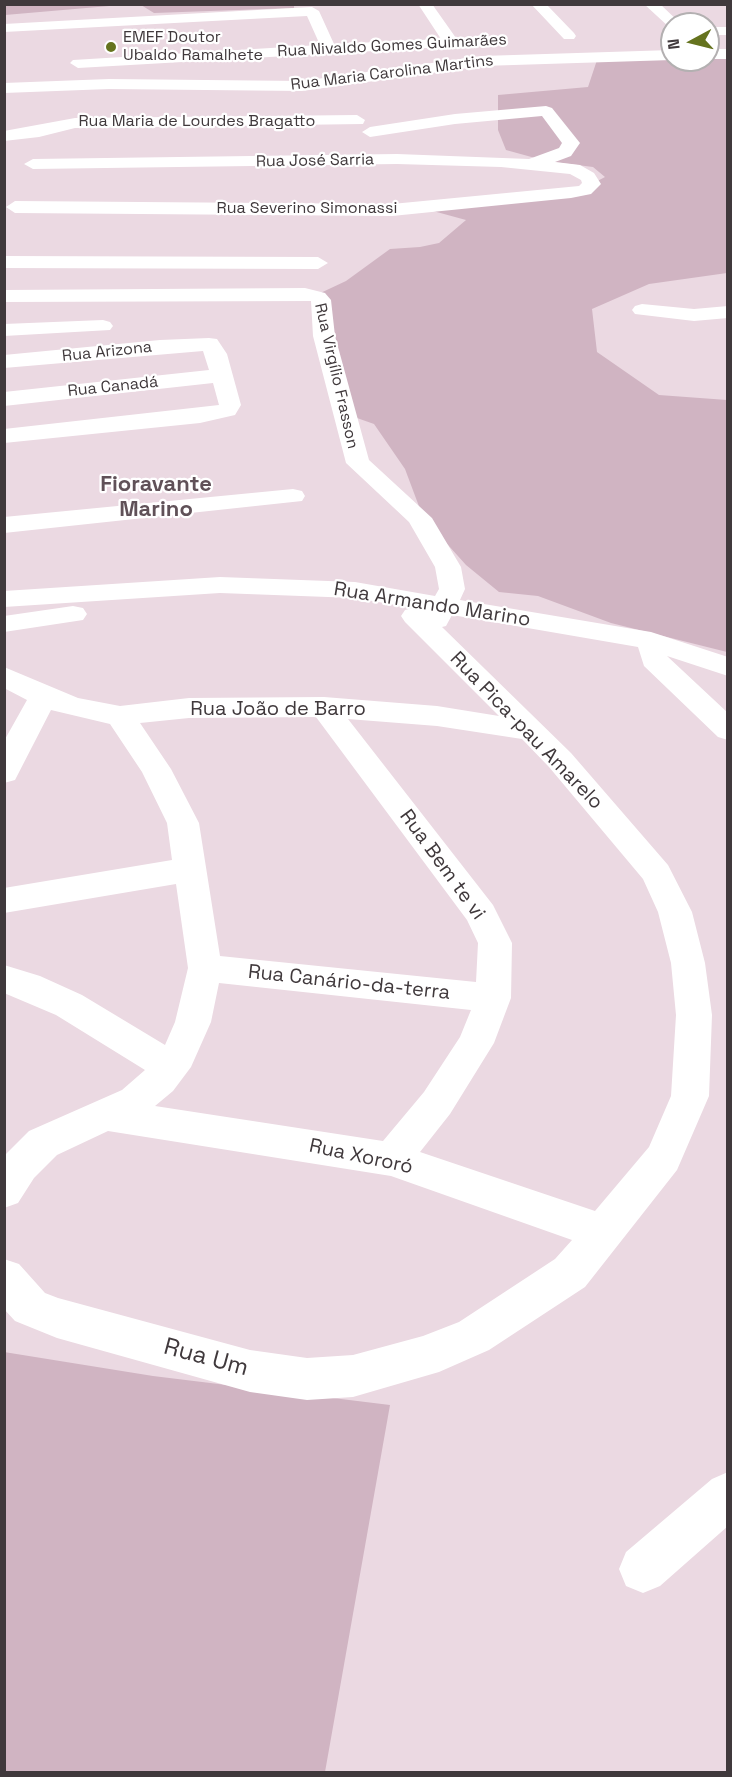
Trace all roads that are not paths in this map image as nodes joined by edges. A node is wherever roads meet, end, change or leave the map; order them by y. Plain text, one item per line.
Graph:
1 (425, 4) edge
2 (538, 4) edge
3 (153, 20) junction
4 (4, 28) edge
5 (546, 37) dead end
6 (510, 39) dead end
7 (451, 42) junction
8 (329, 49) junction
9 (660, 55) edge
10 (164, 58) junction
11 (61, 63) dead end
12 (4, 88) edge
13 (357, 120) dead end
14 (39, 132) junction
15 (370, 132) dead end
16 (4, 136) edge
17 (33, 164) junction
18 (533, 164) junction
19 (591, 181) joint
20 (4, 262) edge
21 (318, 263) dead end
22 (4, 296) edge
23 (642, 310) dead end
24 (728, 312) edge
25 (103, 326) dead end
26 (4, 330) edge
27 (4, 362) edge
28 (222, 375) junction
29 (4, 399) edge
30 (4, 436) edge
31 (292, 496) dead end
32 (4, 525) edge
33 (4, 599) edge
34 (432, 614) junction
35 (4, 624) edge
36 (652, 651) junction
37 (719, 665) edge
38 (472, 674) junction
39 (4, 676) edge
40 (44, 698) junction
41 (324, 707) junction
42 (120, 716) junction
43 (437, 716) junction
44 (728, 730) edge
45 (531, 731) junction
46 (4, 772) edge
47 (191, 869) junction
48 (4, 901) edge
49 (205, 968) junction
50 (4, 979) edge
51 (493, 998) junction
52 (170, 1067) junction
53 (108, 1115) junction
54 (391, 1159) junction
55 (4, 1191) edge
56 (605, 1233) junction
57 (4, 1278) edge
58 (424, 1358) joint
59 (728, 1495) edge
60 (643, 1569) dead end

1 - 7 street
2 - 5 street
3 - 4 street
3 - 8 street
3 - 10 street
6 - 7 street, Rua Nivaldo Gomes Guimarães
7 - 8 street, Rua Nivaldo Gomes Guimarães
8 - 10 street, Rua Nivaldo Gomes Guimarães
9 - 12 street, Rua Maria Carolina Martins
10 - 11 street, Rua Nivaldo Gomes Guimarães
13 - 14 street, Rua Maria de Lourdes Bragatto
14 - 16 street, Rua Maria de Lourdes Bragatto
14 - 17 street
15 - 18 street
17 - 18 street, Rua José Sarria
17 - 19 street, Rua Severino Simonassi
18 - 19 street, Rua José Sarria
20 - 21 street
22 - 34 street, Rua Virgílio Frasson
23 - 24 street
25 - 26 street
27 - 28 street, Rua Arizona
28 - 29 street, Rua Canadá
28 - 30 street
31 - 32 street
33 - 34 street, Rua Armando Marino
34 - 35 street, Rua Armando Marino
34 - 36 street, Rua Armando Marino
34 - 38 street, Rua Pica-pau Amarelo
36 - 37 street, Rua Armando Marino
36 - 44 street
38 - 43 street
38 - 45 street, Rua Pica-pau Amarelo
39 - 40 street, Rua João de Barro
40 - 42 street, Rua João de Barro
40 - 46 street
41 - 42 street, Rua João de Barro
41 - 43 street, Rua João de Barro
41 - 51 street, Rua Bem te vi
42 - 47 street
43 - 45 street, Rua João de Barro
45 - 56 street, Rua Pica-pau Amarelo
47 - 48 street
47 - 49 street
49 - 51 street, Rua Canário-da-terra
49 - 52 street
50 - 52 street
51 - 54 street, Rua Bem te vi
52 - 53 street
53 - 54 street, Rua Xororó
53 - 55 street
54 - 56 street, Rua Xororó
56 - 58 street, Rua Pica-pau Amarelo
57 - 58 street, Rua Um
59 - 60 street

